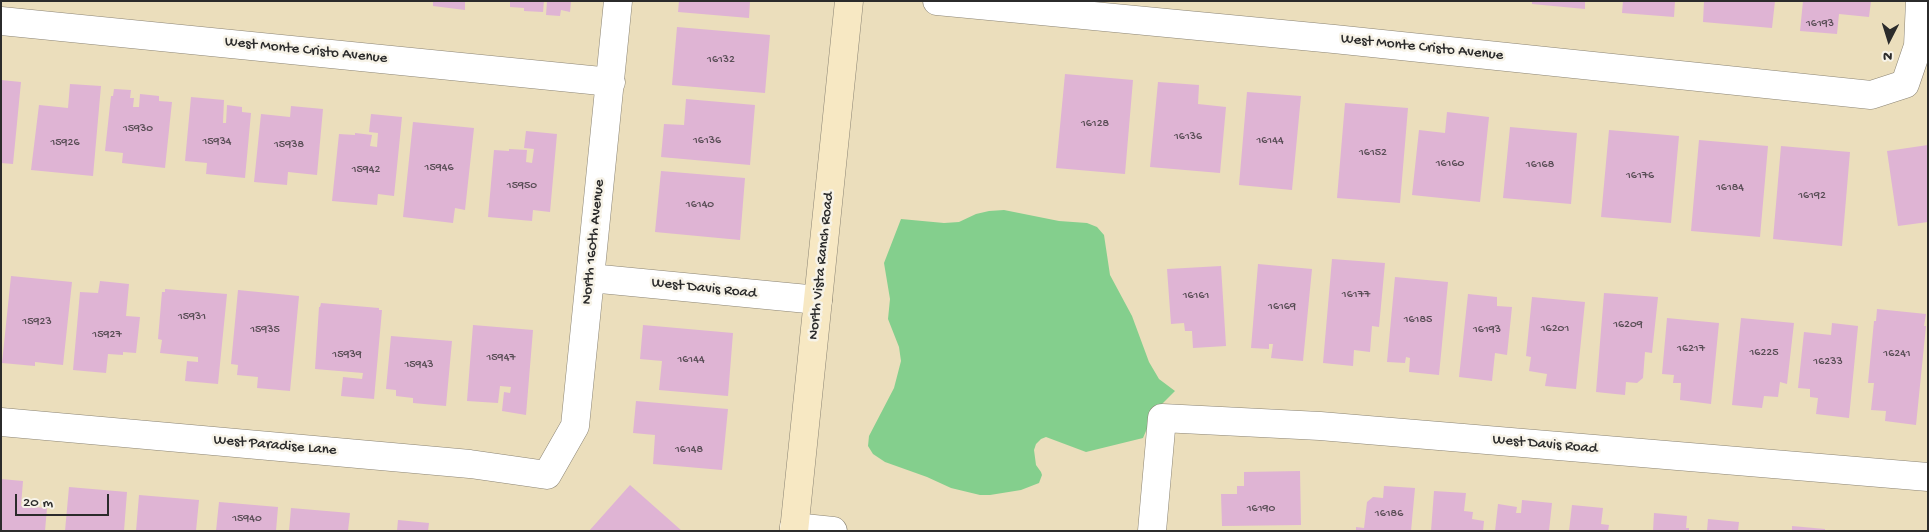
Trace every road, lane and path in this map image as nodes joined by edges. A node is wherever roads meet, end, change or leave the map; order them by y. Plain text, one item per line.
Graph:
1 (618, 1) edge
2 (849, 1) edge
3 (937, 1) edge
4 (1920, 1) edge
5 (1, 21) edge
6 (611, 82) junction
7 (590, 278) junction
8 (818, 300) junction
9 (1, 422) edge
10 (547, 475) joint
11 (1928, 477) edge
12 (794, 529) edge
13 (833, 531) edge
14 (1152, 531) edge

1 - 6 street, North 160th Avenue
2 - 8 street, North Vista Ranch Road
3 - 4 street, West Monte Cristo Avenue
5 - 6 street, West Monte Cristo Avenue
6 - 7 street, North 160th Avenue
7 - 8 street, West Davis Road
7 - 10 street, North 160th Avenue
8 - 12 street, North Vista Ranch Road
9 - 10 street, West Paradise Lane
11 - 14 street, West Davis Road
12 - 13 street

